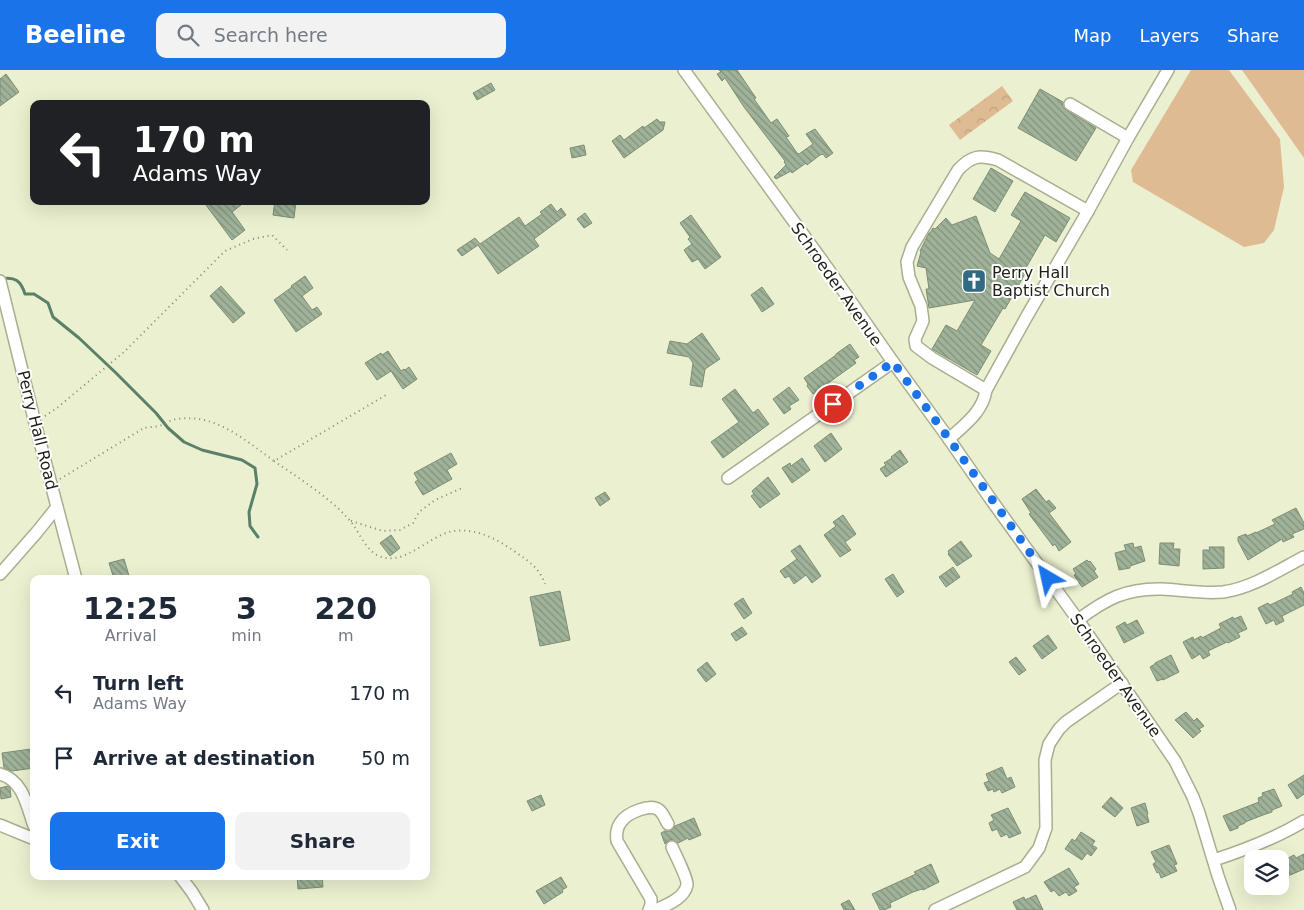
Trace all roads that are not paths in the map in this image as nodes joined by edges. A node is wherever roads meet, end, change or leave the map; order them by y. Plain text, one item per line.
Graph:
1 (684, 70) edge
2 (1168, 70) edge
3 (1070, 104) dead end
4 (1128, 138) junction
5 (1088, 211) junction
6 (0, 281) edge
7 (893, 362) junction
8 (986, 390) junction
9 (949, 439) junction
10 (728, 478) dead end
11 (58, 506) junction
12 (1304, 557) edge
13 (0, 574) edge
14 (75, 575) edge
15 (1078, 620) junction
16 (1122, 683) junction
17 (0, 774) edge
18 (30, 814) edge
19 (1304, 821) edge
20 (668, 824) dead end
21 (0, 825) edge
22 (30, 837) edge
23 (672, 847) dead end
24 (1214, 860) junction
25 (183, 880) edge
26 (203, 910) edge
27 (649, 910) edge
28 (656, 910) edge
29 (935, 910) edge
30 (1230, 910) edge

1 - 7 street, Schroeder Avenue
2 - 4 street
3 - 4 street
4 - 5 street
5 - 8 street
5 - 8 street
6 - 11 street, Perry Hall Road
7 - 9 street, Schroeder Avenue
7 - 10 street
8 - 9 street
9 - 15 street, Schroeder Avenue
11 - 13 street
11 - 14 street, Perry Hall Road
12 - 15 street
15 - 16 street, Schroeder Avenue
16 - 24 street, Schroeder Avenue
16 - 29 street
17 - 18 street
19 - 24 street
20 - 27 street
21 - 22 street
23 - 28 street
24 - 30 street, Schroeder Avenue
25 - 26 street

